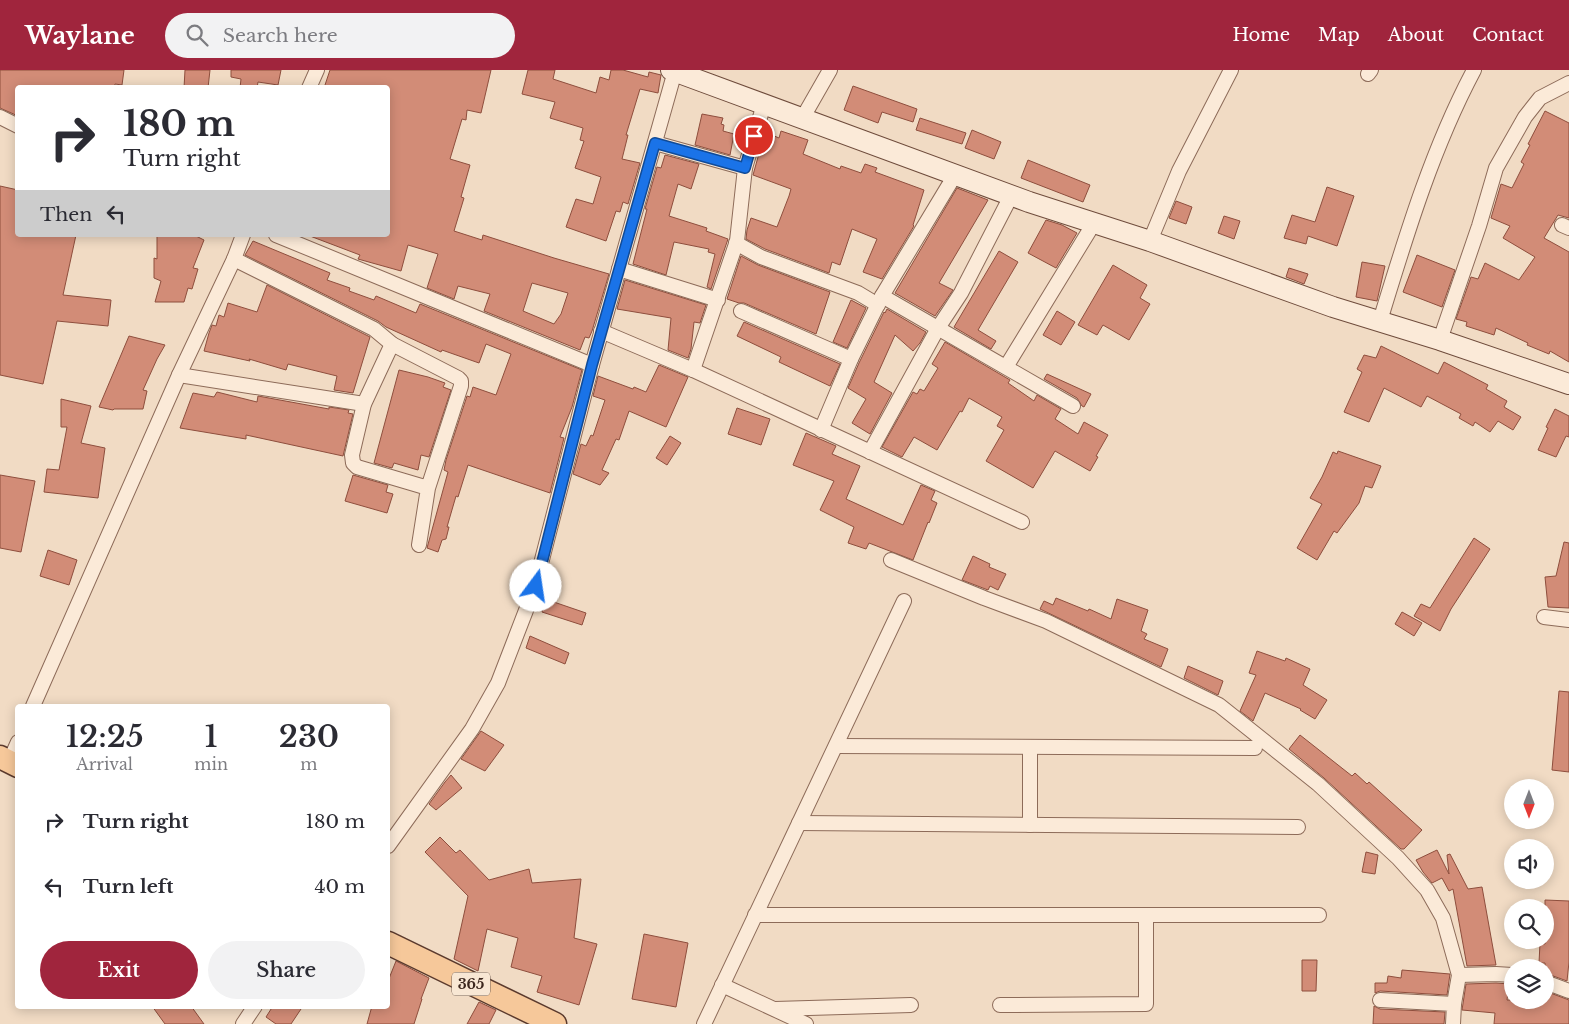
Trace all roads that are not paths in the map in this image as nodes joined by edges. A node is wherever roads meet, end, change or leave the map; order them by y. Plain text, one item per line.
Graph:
1 (317, 70) edge
2 (830, 70) edge
3 (1231, 70) edge
4 (1474, 70) edge
5 (673, 71) edge
6 (1569, 83) edge
7 (310, 85) edge
8 (764, 104) junction
9 (0, 118) edge
10 (802, 119) junction
11 (15, 125) edge
12 (655, 143) junction
13 (745, 168) junction
14 (955, 175) junction
15 (1011, 196) junction
16 (1094, 223) junction
17 (242, 237) edge
18 (281, 237) edge
19 (1150, 242) junction
20 (736, 243) junction
21 (234, 259) junction
22 (619, 269) junction
23 (718, 300) junction
24 (880, 300) junction
25 (741, 311) dead end
26 (1380, 321) junction
27 (938, 328) junction
28 (602, 331) junction
29 (1440, 340) junction
30 (392, 344) junction
31 (851, 359) junction
32 (592, 365) junction
33 (1006, 367) junction
34 (693, 370) junction
35 (179, 375) junction
36 (1569, 384) edge
37 (364, 404) junction
38 (1073, 406) dead end
39 (821, 430) junction
40 (870, 452) junction
41 (428, 488) junction
42 (1022, 522) dead end
43 (420, 545) dead end
44 (891, 560) dead end
45 (904, 601) dead end
46 (1544, 616) dead end
47 (1569, 620) edge
48 (34, 704) edge
49 (836, 746) junction
50 (1030, 747) junction
51 (1255, 748) dead end
52 (799, 824) junction
53 (1030, 825) junction
54 (1298, 827) dead end
55 (390, 843) edge
56 (1319, 914) dead end
57 (755, 915) junction
58 (1146, 915) junction
59 (390, 944) edge
60 (1504, 974) edge
61 (1459, 975) junction
62 (722, 985) junction
63 (1554, 985) edge
64 (1569, 991) edge
65 (1380, 1000) dead end
66 (911, 1004) dead end
67 (1000, 1004) dead end
68 (1454, 1004) junction
69 (253, 1009) edge
70 (775, 1010) junction
71 (243, 1024) edge
72 (555, 1024) edge
73 (704, 1024) edge
74 (806, 1024) edge
75 (1453, 1024) edge

1 - 7 street
2 - 10 street
3 - 19 street
4 - 26 street
5 - 8 main road
5 - 12 street
6 - 29 street
8 - 10 main road
8 - 13 street
9 - 11 street
10 - 14 main road
12 - 13 street
12 - 22 street
13 - 20 street
14 - 15 main road
14 - 24 street
15 - 16 main road
15 - 27 street
16 - 19 main road
16 - 33 street
17 - 21 street
18 - 32 street
19 - 26 main road
20 - 23 street
20 - 24 street
21 - 30 street
21 - 35 street
22 - 23 street
22 - 28 street
23 - 34 street
24 - 27 street
24 - 31 street
25 - 31 street
26 - 29 main road
27 - 33 street
27 - 40 street
28 - 32 street
28 - 34 street
29 - 36 main road
30 - 37 street
30 - 41 street
31 - 39 street
32 - 55 street
33 - 38 street
34 - 39 street
35 - 37 street
35 - 48 street
37 - 41 street
39 - 40 street
40 - 42 street
41 - 43 street
44 - 61 street
45 - 49 street
46 - 47 street
49 - 50 street
49 - 52 street
50 - 51 street
50 - 53 street
52 - 53 street
52 - 57 street
53 - 54 street
56 - 58 street
57 - 58 street
57 - 62 street
58 - 67 street
59 - 72 main road, 365
60 - 61 street
61 - 68 street
62 - 70 street
62 - 73 street
63 - 64 street
65 - 68 street
66 - 70 street
68 - 75 street
69 - 71 street
70 - 74 street

